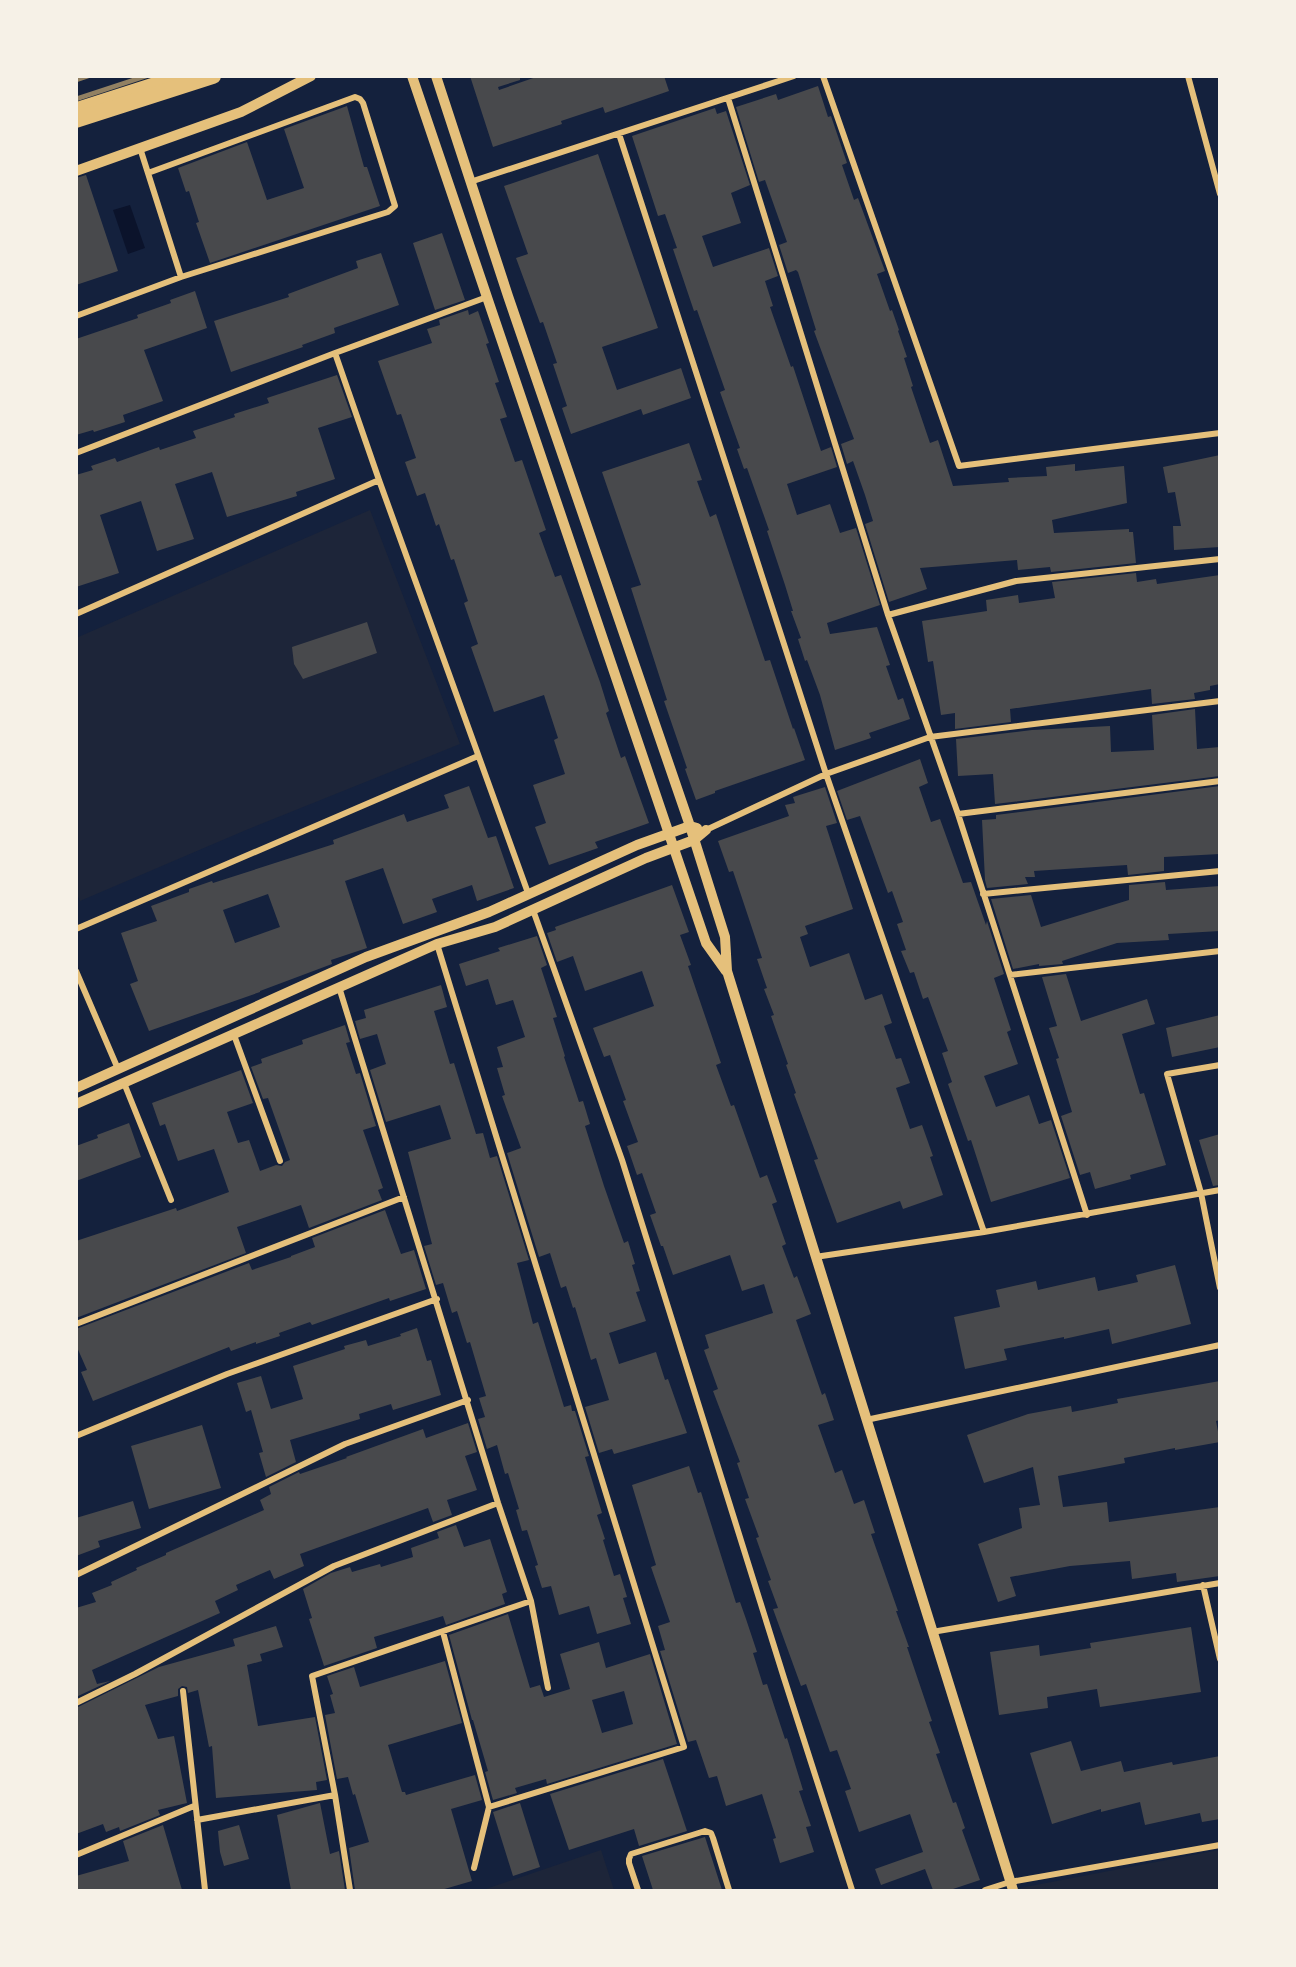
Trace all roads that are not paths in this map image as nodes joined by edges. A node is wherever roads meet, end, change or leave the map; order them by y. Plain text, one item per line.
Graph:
1 (182, 76) edge
2 (213, 76) edge
3 (311, 76) edge
4 (412, 76) edge
5 (436, 76) edge
6 (794, 76) edge
7 (823, 76) edge
8 (1188, 76) edge
9 (728, 98) junction
10 (76, 110) edge
11 (76, 120) edge
12 (619, 134) junction
13 (140, 148) junction
14 (76, 171) edge
15 (148, 172) junction
16 (470, 182) junction
17 (1220, 194) edge
18 (181, 277) junction
19 (487, 297) junction
20 (76, 316) edge
21 (335, 353) junction
22 (1220, 433) edge
23 (76, 453) edge
24 (379, 480) junction
25 (1220, 559) edge
26 (76, 614) edge
27 (888, 615) junction
28 (1220, 701) edge
29 (930, 737) junction
30 (478, 756) junction
31 (826, 774) junction
32 (1220, 781) edge
33 (958, 814) junction
34 (690, 826) junction
35 (706, 831) junction
36 (668, 834) junction
37 (694, 840) junction
38 (674, 848) junction
39 (1220, 871) edge
40 (528, 893) junction
41 (983, 894) junction
42 (533, 910) junction
43 (76, 928) edge
44 (437, 944) junction
45 (1220, 951) edge
46 (76, 971) edge
47 (726, 971) junction
48 (1010, 975) junction
49 (339, 986) junction
50 (234, 1035) junction
51 (1220, 1065) edge
52 (118, 1069) junction
53 (124, 1083) junction
54 (76, 1088) edge
55 (76, 1104) edge
56 (280, 1161) dead end
57 (1220, 1190) edge
58 (1201, 1194) junction
59 (404, 1197) junction
60 (171, 1200) dead end
61 (1087, 1215) junction
62 (984, 1232) junction
63 (815, 1257) junction
64 (1220, 1288) edge
65 (437, 1299) junction
66 (76, 1324) edge
67 (1220, 1345) edge
68 (468, 1400) junction
69 (866, 1420) junction
70 (76, 1436) edge
71 (498, 1503) junction
72 (76, 1575) edge
73 (1220, 1583) edge
74 (1203, 1586) junction
75 (531, 1601) junction
76 (443, 1632) junction
77 (932, 1632) junction
78 (1220, 1659) edge
79 (548, 1688) dead end
80 (183, 1691) dead end
81 (76, 1703) edge
82 (335, 1795) junction
83 (194, 1806) junction
84 (489, 1807) junction
85 (197, 1820) junction
86 (1220, 1845) edge
87 (76, 1855) edge
88 (474, 1868) dead end
89 (1012, 1886) edge
90 (205, 1890) edge
91 (350, 1890) edge
92 (638, 1890) edge
93 (729, 1890) edge
94 (852, 1890) edge
95 (986, 1890) edge

1 - 10 main road
2 - 11 highway
3 - 13 street
4 - 19 street
5 - 16 street
6 - 9 street
7 - 22 street
8 - 17 street
9 - 12 street
9 - 27 street
12 - 16 street
12 - 31 street
13 - 14 street
13 - 15 street
15 - 18 street
15 - 18 street
16 - 34 street
18 - 20 street
19 - 21 street
19 - 36 street
21 - 23 street
21 - 24 street
24 - 26 street
24 - 30 street
25 - 27 street
27 - 29 street
28 - 29 street
29 - 31 street
29 - 33 street
30 - 40 street
30 - 43 street
31 - 35 street
31 - 62 street
32 - 33 street
33 - 41 street
34 - 35 street
34 - 36 street
34 - 37 street
35 - 37 street
36 - 38 street
36 - 40 street
37 - 38 street
37 - 47 street
38 - 42 street
38 - 47 street
39 - 41 street
40 - 52 street
41 - 48 street
42 - 44 street
42 - 94 street
44 - 49 street
44 - 84 street
45 - 48 street
46 - 52 street
47 - 63 street
48 - 61 street
49 - 50 street
49 - 59 street
50 - 53 street
50 - 56 street
51 - 58 street
52 - 54 street
53 - 55 street
53 - 60 street
57 - 58 street
58 - 61 street
58 - 64 street
59 - 65 street
59 - 66 street
61 - 62 street
62 - 63 street
63 - 69 street
65 - 68 street
65 - 70 street
67 - 69 street
68 - 71 street
68 - 72 street
69 - 77 street
71 - 75 street
71 - 81 street
73 - 74 street
74 - 77 street
74 - 78 street
75 - 76 street
75 - 79 street
76 - 82 street
76 - 84 street
77 - 89 street
80 - 83 street
82 - 85 street
82 - 91 street
83 - 85 street
83 - 87 street
84 - 88 street
85 - 90 street
86 - 89 street
89 - 95 street
92 - 93 street

